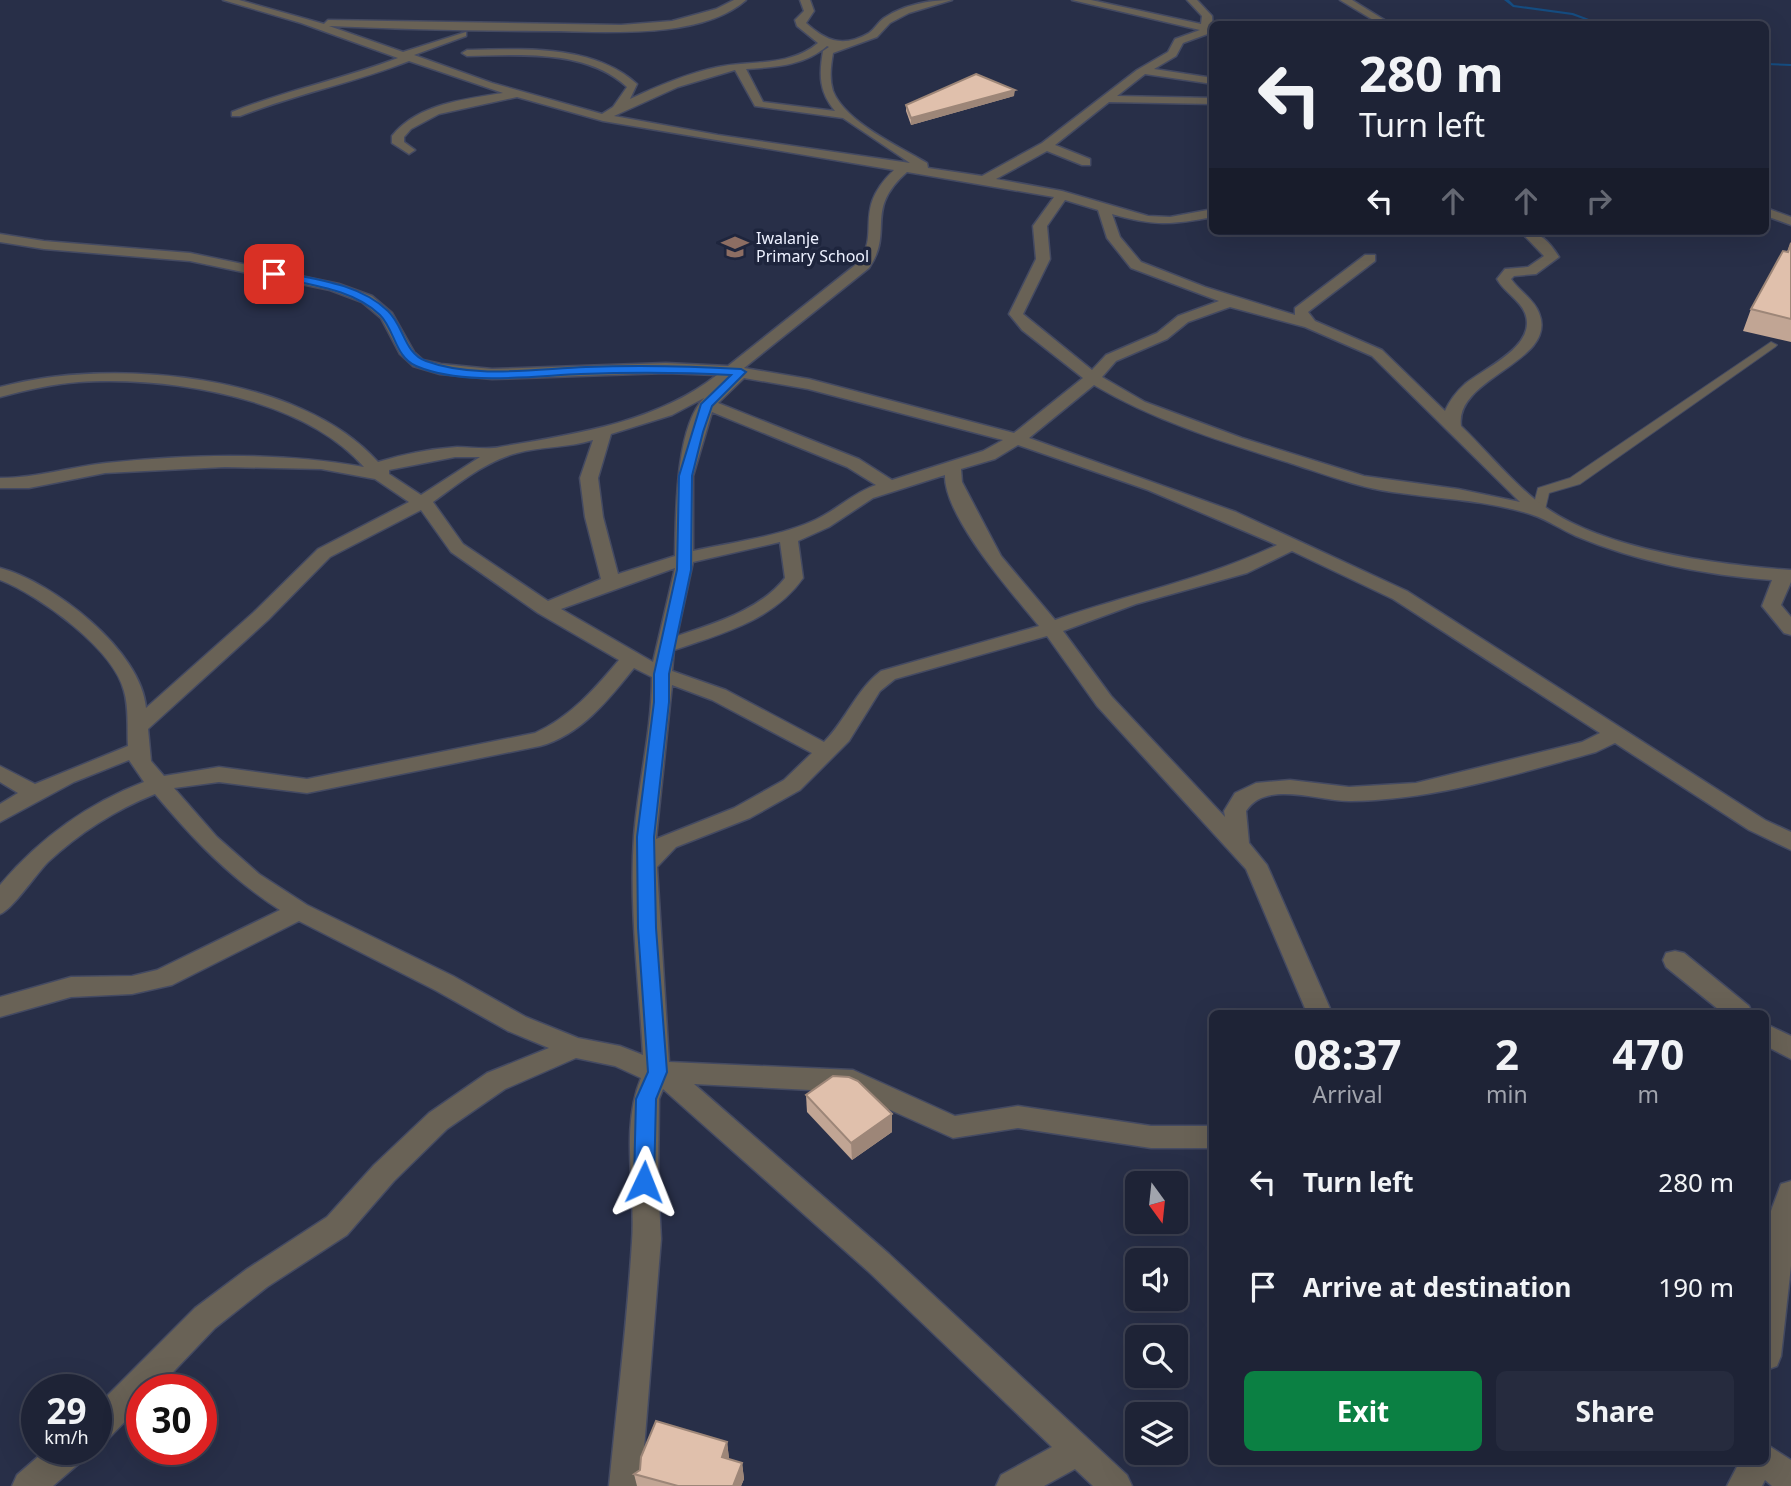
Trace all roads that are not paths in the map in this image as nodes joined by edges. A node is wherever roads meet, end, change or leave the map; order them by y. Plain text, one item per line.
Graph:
1 (228, 0) edge
2 (741, 0) edge
3 (805, 0) edge
4 (947, 0) edge
5 (1077, 0) edge
6 (1192, 0) edge
7 (1345, 0) edge
8 (305, 21) junction
9 (1380, 21) edge
10 (1209, 24) edge
11 (1209, 28) edge
12 (1209, 28) edge
13 (479, 29) junction
14 (524, 29) junction
15 (831, 44) junction
16 (467, 53) junction
17 (404, 57) junction
18 (739, 67) junction
19 (438, 69) junction
20 (1143, 71) junction
21 (1209, 80) edge
22 (520, 93) junction
23 (1106, 99) junction
24 (1209, 101) edge
25 (619, 107) junction
26 (236, 114) dead end
27 (845, 115) junction
28 (603, 118) junction
29 (1046, 146) junction
30 (409, 150) dead end
31 (1086, 162) dead end
32 (906, 166) junction
33 (930, 170) junction
34 (984, 180) junction
35 (1062, 195) junction
36 (1104, 210) junction
37 (1769, 213) edge
38 (1209, 214) edge
39 (1791, 221) edge
40 (1532, 235) edge
41 (0, 238) edge
42 (1370, 258) dead end
43 (1247, 305) junction
44 (1310, 324) junction
45 (1772, 345) dead end
46 (735, 372) junction
47 (1093, 378) junction
48 (0, 392) edge
49 (707, 404) junction
50 (1453, 429) junction
51 (603, 433) junction
52 (1017, 439) junction
53 (500, 453) junction
54 (953, 468) junction
55 (380, 475) junction
56 (0, 483) edge
57 (889, 486) junction
58 (421, 503) junction
59 (1539, 511) junction
60 (798, 533) junction
61 (1293, 544) junction
62 (686, 558) junction
63 (0, 574) edge
64 (1787, 576) edge
65 (611, 582) junction
66 (545, 609) junction
67 (1052, 629) junction
68 (1791, 629) edge
69 (665, 647) junction
70 (631, 659) junction
71 (662, 674) junction
72 (1616, 734) junction
73 (138, 739) junction
74 (827, 752) junction
75 (0, 772) edge
76 (161, 785) junction
77 (33, 792) junction
78 (0, 814) edge
79 (1238, 842) junction
80 (1791, 842) edge
81 (646, 865) junction
82 (0, 905) edge
83 (299, 911) junction
84 (1675, 960) dead end
85 (0, 1007) edge
86 (1318, 1010) edge
87 (1736, 1010) edge
88 (1769, 1036) edge
89 (575, 1048) junction
90 (1791, 1049) edge
91 (657, 1072) junction
92 (1209, 1137) edge
93 (1791, 1193) edge
94 (1769, 1330) edge
95 (112, 1413) edge
96 (1077, 1451) junction
97 (1769, 1462) edge
98 (53, 1465) edge
99 (1756, 1465) edge
100 (1791, 1480) edge
101 (28, 1486) edge
102 (625, 1486) edge
103 (1012, 1486) edge
104 (1116, 1486) edge
105 (1743, 1486) edge

1 - 8 street
2 - 14 street
3 - 15 street
4 - 15 street
5 - 11 street
6 - 10 street
7 - 9 street
8 - 13 street
8 - 17 street
12 - 20 street
13 - 14 street
13 - 17 street
14 - 16 street
15 - 18 street
15 - 27 street
16 - 19 street
16 - 25 street
17 - 19 street
17 - 26 street
18 - 25 street
18 - 27 street
19 - 22 street
20 - 21 street
20 - 23 street
22 - 28 street
22 - 30 street
23 - 24 street
23 - 29 street
25 - 28 street
27 - 33 street
28 - 32 street
29 - 31 street
29 - 34 street
32 - 33 street
32 - 46 street
33 - 34 street
34 - 35 street
35 - 36 street
35 - 47 street
36 - 38 street
36 - 43 street
37 - 39 street
40 - 50 street
41 - 46 street
42 - 44 street
43 - 44 street
43 - 47 street
44 - 50 street
45 - 59 lane
46 - 49 street
46 - 51 street
46 - 52 street
47 - 52 street
47 - 59 street
48 - 55 street
49 - 57 street
49 - 62 street
50 - 59 street
51 - 53 street
51 - 65 street
52 - 54 street
52 - 61 street
53 - 55 street
53 - 58 street
54 - 57 street
54 - 67 street
55 - 56 street
55 - 58 street
57 - 60 street
58 - 66 street
58 - 73 street
59 - 64 street
60 - 62 street
60 - 69 street
61 - 67 street
61 - 72 street
62 - 65 street
62 - 69 street
63 - 73 street
64 - 68 street
65 - 66 street
66 - 70 street
67 - 74 street
67 - 79 street
69 - 71 street
70 - 71 street
70 - 76 street
71 - 74 street
71 - 81 street
72 - 79 street
72 - 80 street
73 - 76 street
73 - 77 street
74 - 81 street
75 - 77 street
76 - 82 street
76 - 83 street
77 - 78 street
79 - 86 street
81 - 91 street
83 - 85 street
83 - 89 street
84 - 87 street
88 - 90 street
89 - 91 street
89 - 95 street
91 - 92 street
91 - 96 street
91 - 102 street
93 - 94 street
96 - 103 street
96 - 104 street
97 - 100 street
98 - 101 street
99 - 105 street

